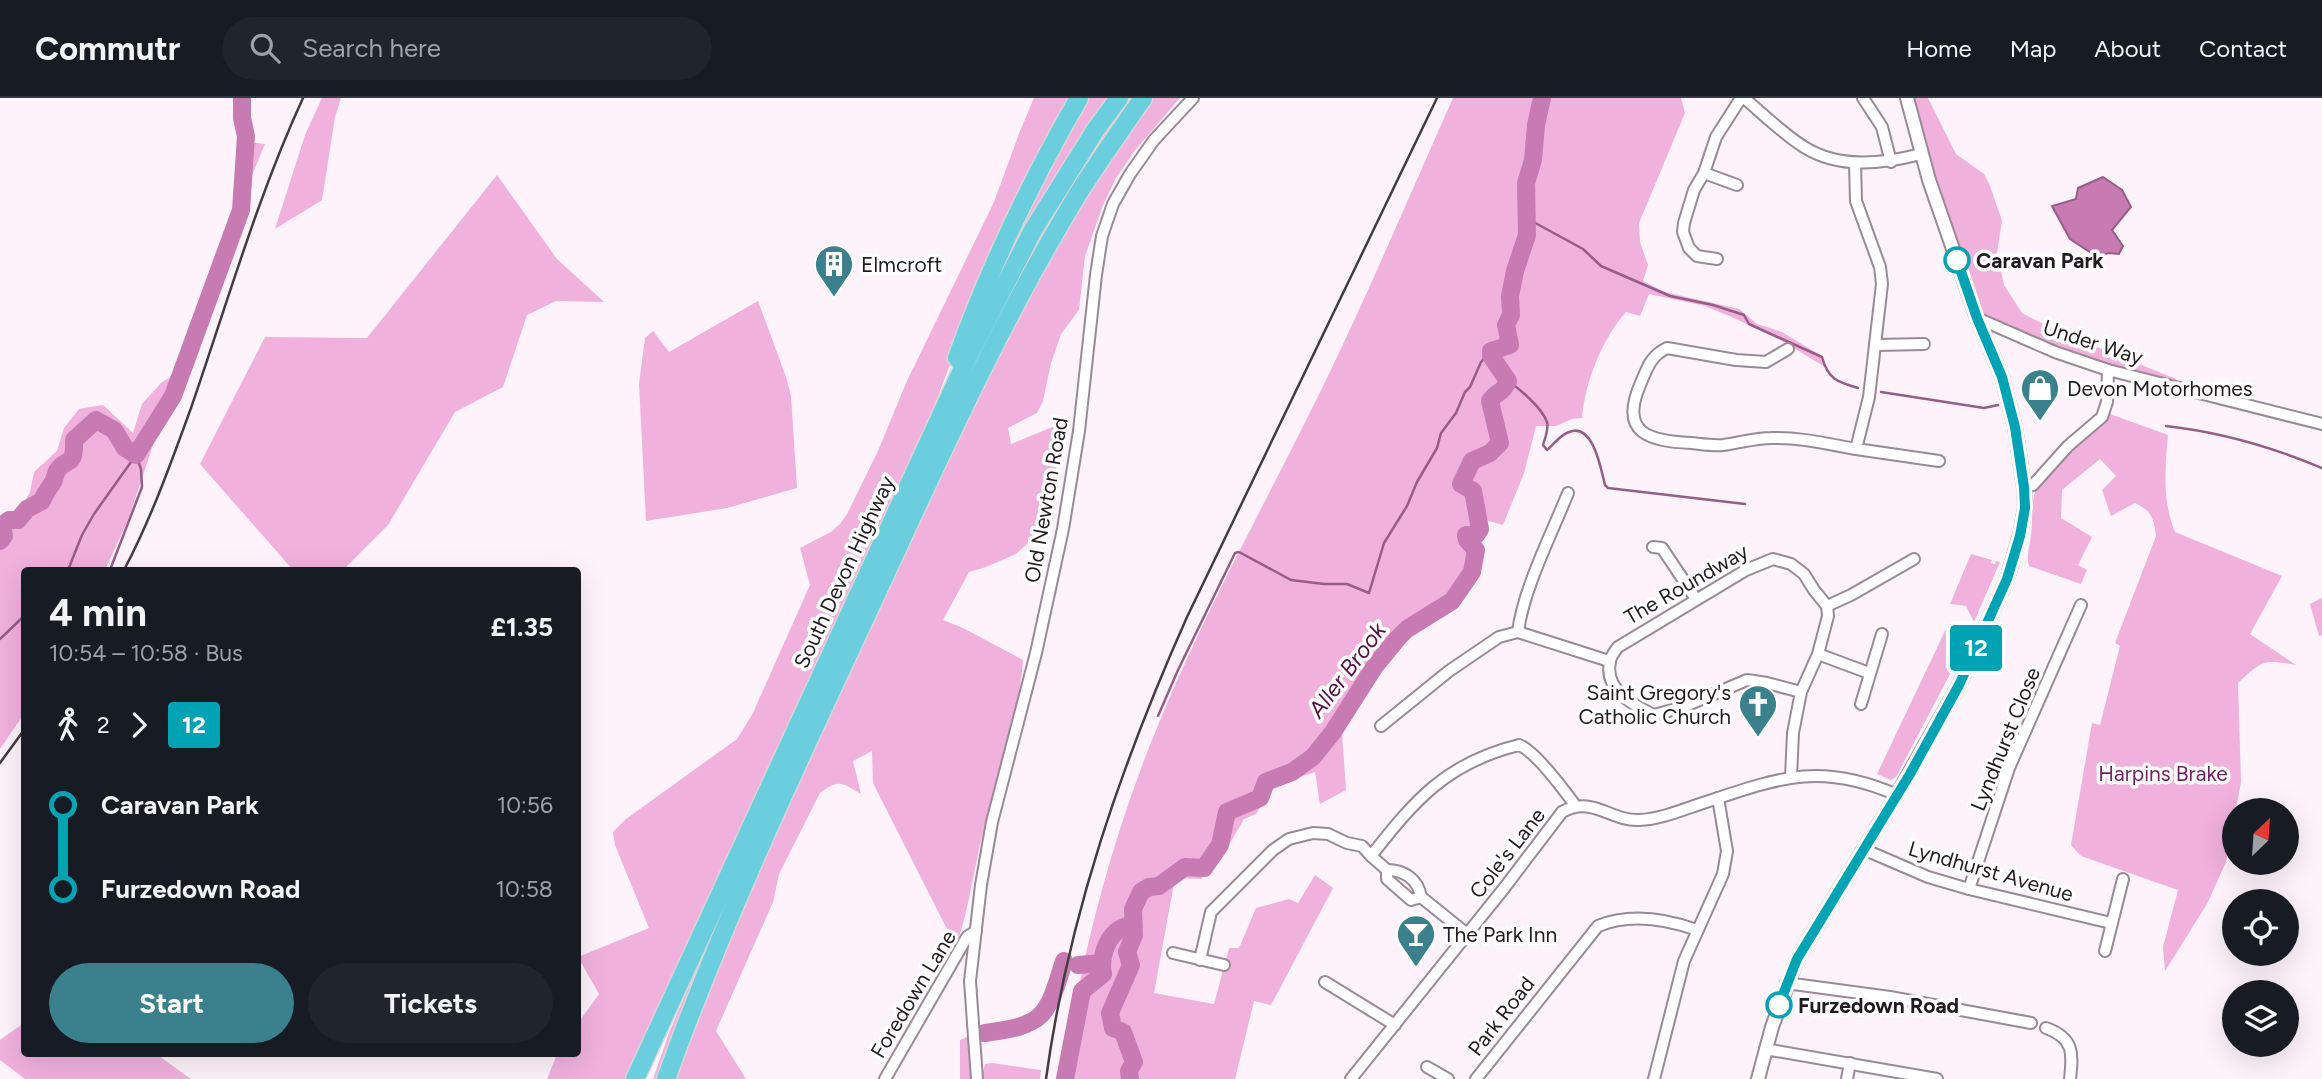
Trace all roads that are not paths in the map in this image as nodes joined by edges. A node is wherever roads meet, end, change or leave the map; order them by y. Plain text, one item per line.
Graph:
1 (1079, 98) edge
2 (1119, 98) edge
3 (1143, 98) edge
4 (1193, 98) edge
5 (1742, 98) edge
6 (1863, 98) edge
7 (1907, 98) edge
8 (1921, 154) junction
9 (1891, 162) junction
10 (1855, 163) junction
11 (1704, 173) junction
12 (1737, 185) dead end
13 (1717, 259) dead end
14 (1977, 318) junction
15 (1924, 344) dead end
16 (1875, 345) junction
17 (1788, 349) dead end
18 (2108, 370) junction
19 (2322, 424) edge
20 (1856, 449) junction
21 (1939, 461) dead end
22 (919, 462) junction
23 (2024, 487) junction
24 (1568, 493) dead end
25 (1653, 547) dead end
26 (1914, 559) dead end
27 (1696, 599) junction
28 (2081, 604) dead end
29 (1827, 606) junction
30 (1518, 632) junction
31 (1882, 634) dead end
32 (1818, 654) junction
33 (1609, 661) junction
34 (1869, 673) junction
35 (1801, 692) junction
36 (1861, 704) dead end
37 (1381, 726) dead end
38 (1791, 777) junction
39 (1897, 795) junction
40 (1718, 798) junction
41 (1575, 805) junction
42 (1863, 849) junction
43 (1371, 856) junction
44 (2123, 879) dead end
45 (1969, 889) junction
46 (2111, 923) junction
47 (1697, 930) junction
48 (976, 931) junction
49 (1467, 934) junction
50 (2105, 951) dead end
51 (1173, 953) dead end
52 (1200, 960) junction
53 (1224, 965) dead end
54 (1325, 982) dead end
55 (1786, 983) junction
56 (2031, 1023) dead end
57 (1395, 1025) junction
58 (2046, 1028) dead end
59 (1765, 1049) junction
60 (1850, 1063) junction
61 (1427, 1067) dead end
62 (635, 1079) edge
63 (666, 1079) edge
64 (885, 1079) edge
65 (977, 1079) edge
66 (1351, 1079) edge
67 (1448, 1079) edge
68 (1476, 1079) edge
69 (1654, 1079) edge
70 (1758, 1079) edge
71 (1847, 1079) edge
72 (1937, 1079) edge
73 (2070, 1079) edge

1 - 22 highway
2 - 22 highway, South Devon Highway
3 - 63 highway, South Devon Highway
4 - 48 street, Old Newton Road
5 - 10 street
5 - 11 street
6 - 9 street
7 - 8 street
8 - 9 street
8 - 14 street
9 - 10 street
10 - 16 street
11 - 12 street
11 - 13 street
14 - 18 street, Under Way
14 - 23 street
15 - 16 street
16 - 20 street
17 - 20 street
18 - 19 street, Under Way
18 - 23 street
20 - 21 street
22 - 62 highway, South Devon Highway
23 - 39 street
24 - 30 street
25 - 27 street
26 - 29 street
27 - 29 street, The Roundway
27 - 33 street, The Roundway
28 - 45 street, Lyndhurst Close
29 - 32 street
30 - 33 street
30 - 37 street
31 - 34 street
32 - 34 street
32 - 35 street
33 - 35 street
34 - 36 street
35 - 38 street
38 - 39 street, Cole's Lane
38 - 40 street, Cole's Lane
39 - 42 street
40 - 41 street, Cole's Lane
40 - 47 street
41 - 43 street
41 - 49 street, Cole's Lane
42 - 45 street, Lyndhurst Avenue
42 - 55 street
43 - 49 street
43 - 52 street
44 - 46 street
45 - 46 street, Lyndhurst Avenue
46 - 50 street
47 - 68 street, Park Road
47 - 69 street
48 - 64 street, Foredown Lane
48 - 65 street, Old Newton Road
49 - 57 street, Cole's Lane
51 - 52 street
52 - 53 street
54 - 57 street
55 - 56 street
55 - 59 street
57 - 66 street, Cole's Lane
58 - 73 street
59 - 60 street
59 - 70 street
60 - 71 street
60 - 72 street
61 - 67 street

